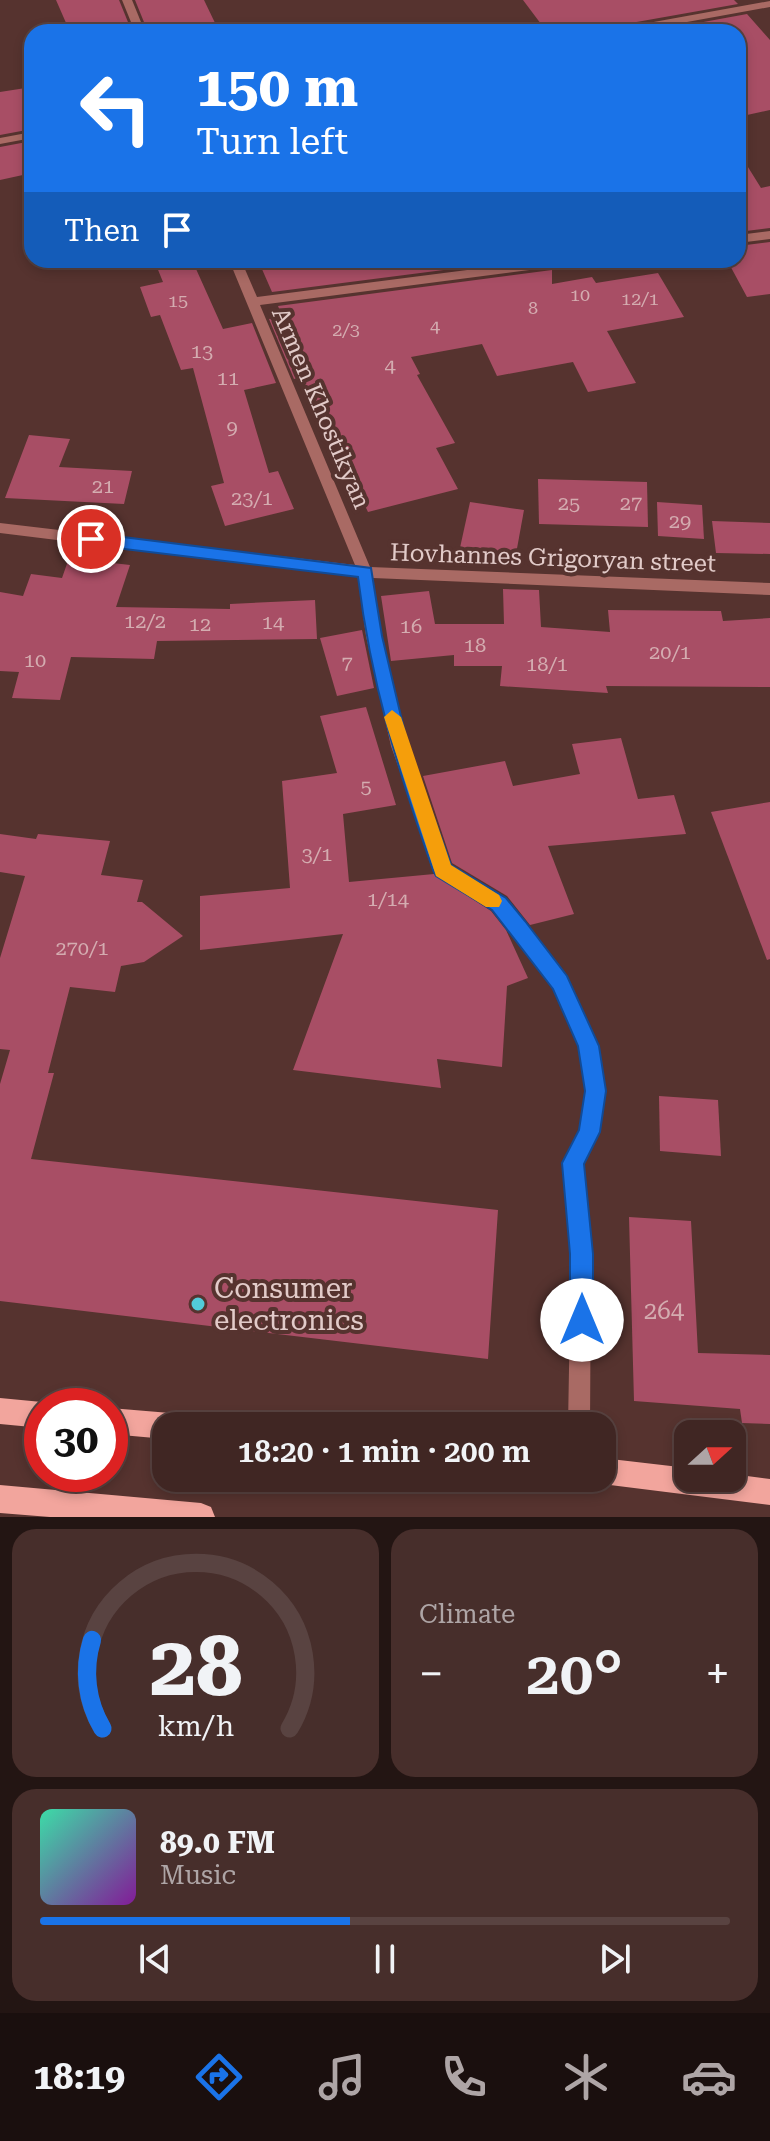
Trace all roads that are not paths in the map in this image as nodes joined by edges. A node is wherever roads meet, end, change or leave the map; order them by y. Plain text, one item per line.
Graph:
1 (127, 0) edge
2 (760, 6) edge
3 (137, 24) edge
4 (660, 24) edge
5 (24, 136) edge
6 (0, 141) edge
7 (770, 235) edge
8 (746, 238) edge
9 (238, 268) edge
10 (514, 268) edge
11 (253, 302) junction
12 (0, 528) edge
13 (365, 572) junction
14 (770, 589) edge
15 (0, 1411) edge
16 (579, 1412) edge
17 (24, 1413) edge
18 (128, 1422) edge
19 (152, 1424) edge
20 (616, 1473) edge
21 (770, 1492) edge
22 (0, 1499) edge
23 (201, 1517) edge

1 - 3 street
2 - 4 street
5 - 6 street
7 - 8 street
9 - 11 street, Armen Khostikyan
10 - 11 street
11 - 13 street, Armen Khostikyan
12 - 13 street, Hovhannes Grigoryan street
13 - 14 street, Hovhannes Grigoryan street
13 - 16 street, Armen Khostikyan
15 - 17 main road
18 - 19 main road
20 - 21 main road
22 - 23 main road

